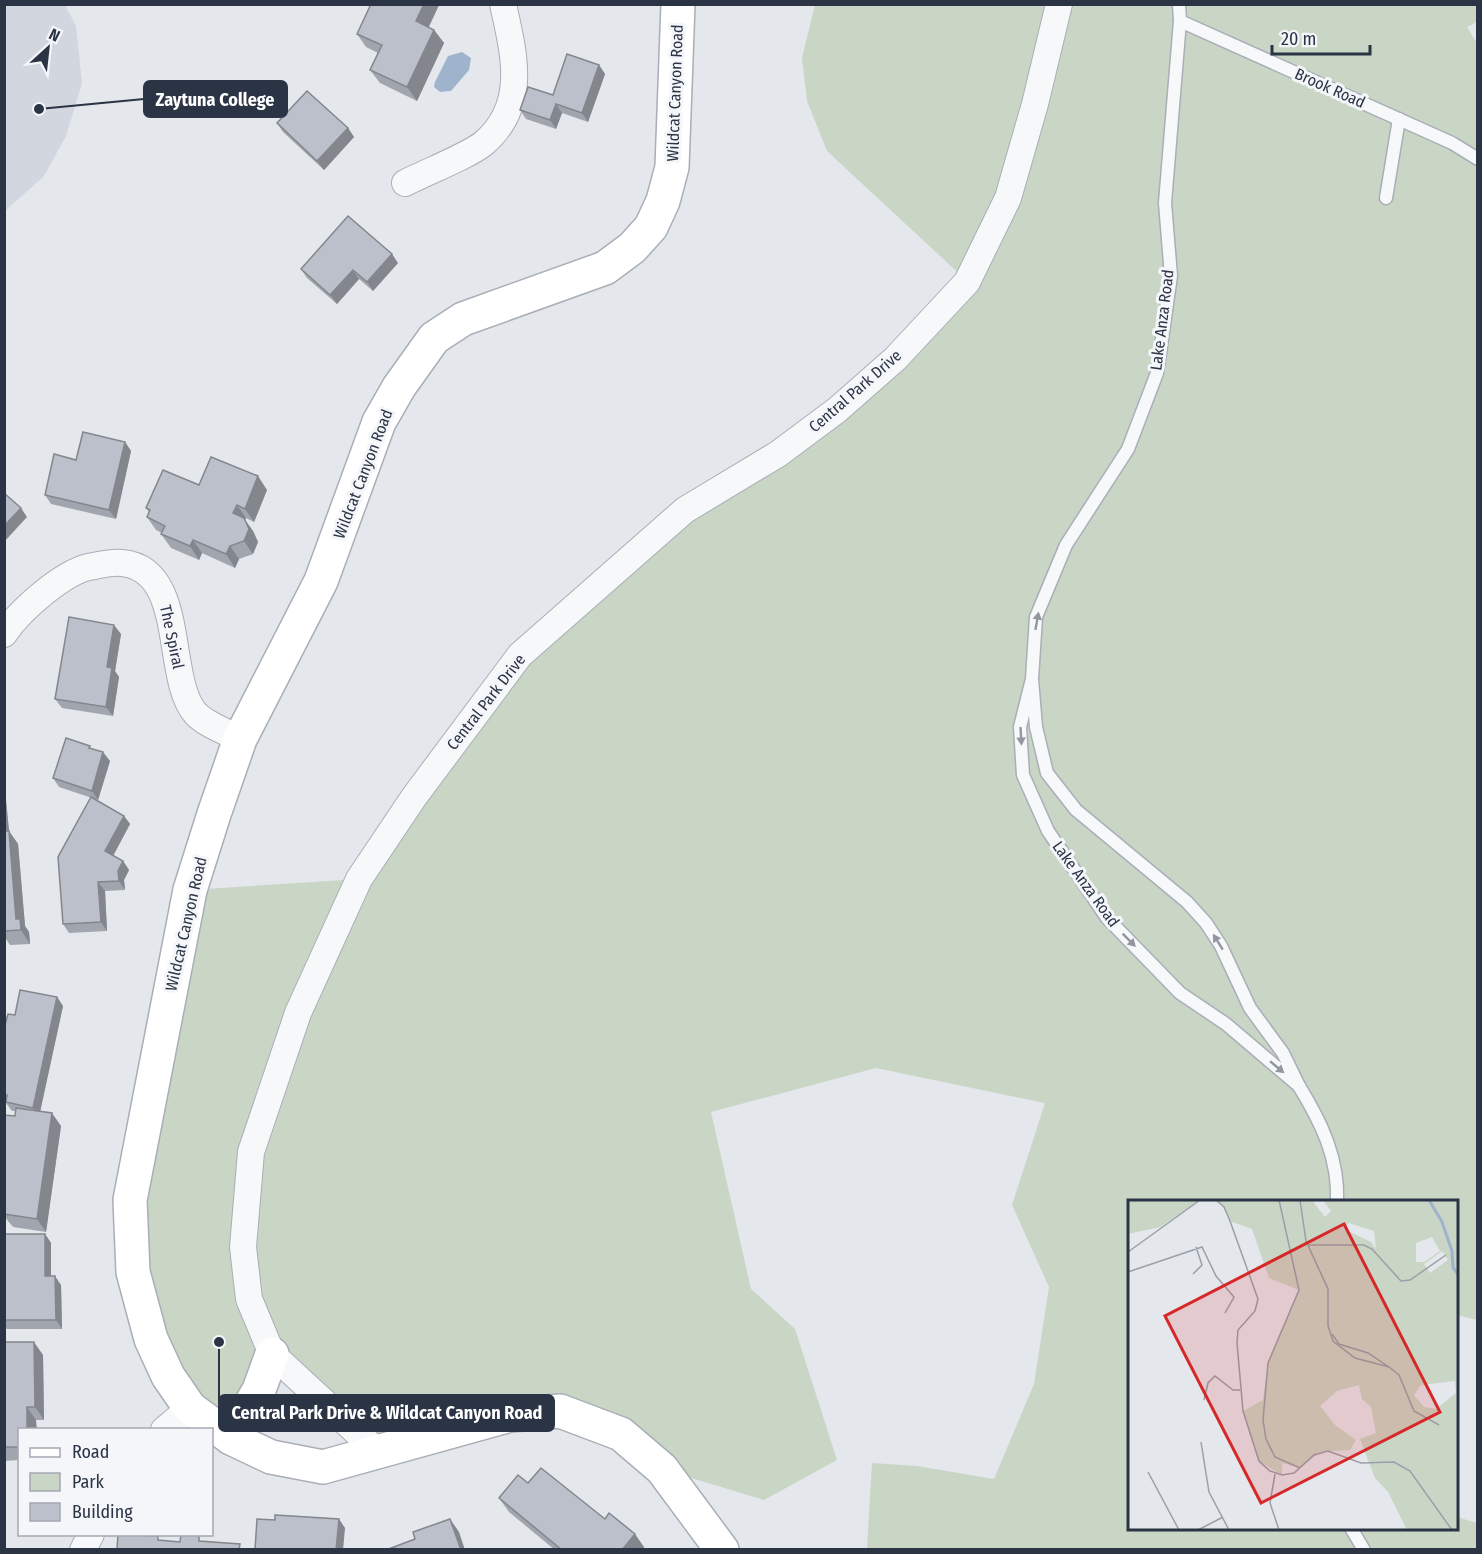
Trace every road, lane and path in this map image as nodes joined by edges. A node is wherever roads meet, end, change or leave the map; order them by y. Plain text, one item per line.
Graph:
1 (503, 4) edge
2 (678, 4) edge
3 (1059, 4) edge
4 (1179, 4) edge
5 (1180, 21) junction
6 (1399, 119) junction
7 (1478, 159) edge
8 (405, 183) dead end
9 (1386, 198) dead end
10 (4, 634) edge
11 (1032, 679) junction
12 (240, 739) junction
13 (1299, 1086) junction
14 (1337, 1200) edge
15 (272, 1354) junction
16 (190, 1408) junction
17 (166, 1428) edge
18 (231, 1438) junction
19 (378, 1452) junction
20 (1351, 1530) edge
21 (90, 1536) edge
22 (83, 1550) edge
23 (722, 1550) edge
24 (1364, 1550) edge

1 - 8 street
2 - 12 street, Wildcat Canyon Road
3 - 15 street, Central Park Drive
4 - 5 lane, Lake Anza Road
5 - 6 lane, Brook Road
11 -> 5 lane, Lake Anza Road
6 - 7 lane, Brook Road
6 - 9 lane
10 - 12 street, The Spiral
13 -> 11 lane, Lake Anza Road
11 -> 13 lane, Lake Anza Road
12 - 16 street, Wildcat Canyon Road
13 - 14 lane, Lake Anza Road
15 - 18 street
15 - 19 street, Central Park Drive
16 - 17 street
16 - 18 street, Wildcat Canyon Road
18 - 19 street, Wildcat Canyon Road
19 - 23 street, Wildcat Canyon Road
20 - 24 lane
21 - 22 street

